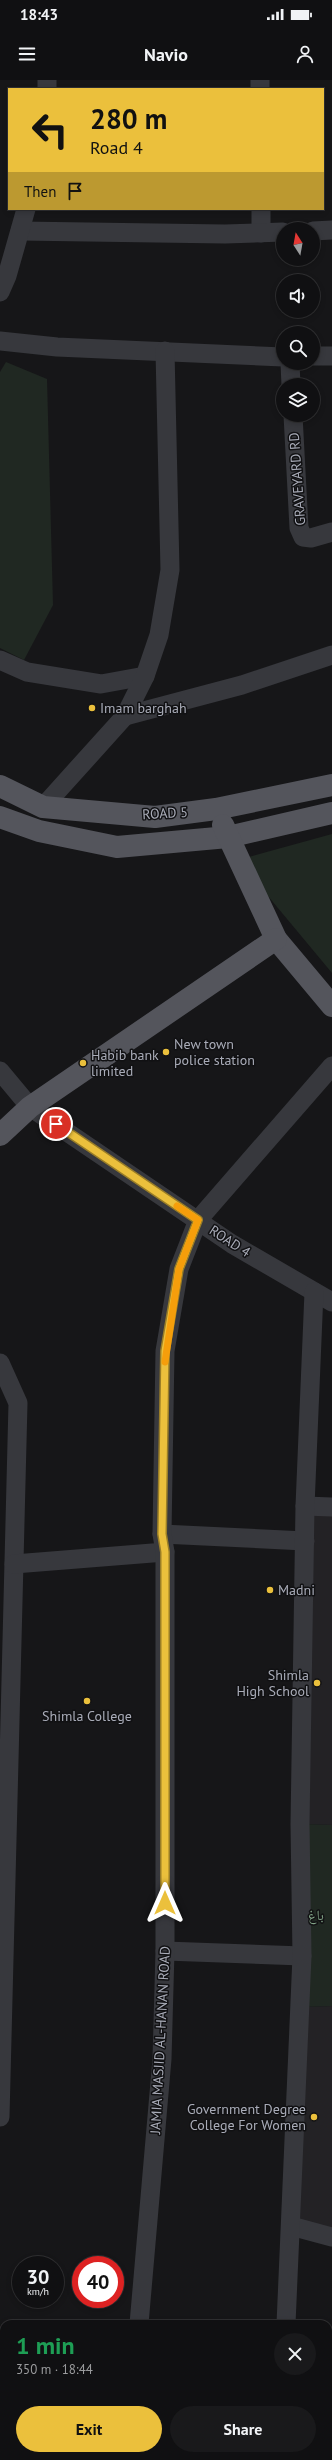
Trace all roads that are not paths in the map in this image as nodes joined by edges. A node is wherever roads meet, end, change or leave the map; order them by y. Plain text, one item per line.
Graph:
1 (26, 210) edge
2 (261, 210) edge
3 (332, 230) edge
4 (20, 231) junction
5 (320, 231) edge
6 (276, 232) edge
7 (261, 233) junction
8 (0, 292) edge
9 (0, 340) edge
10 (165, 350) junction
11 (276, 356) edge
12 (320, 356) edge
13 (332, 356) edge
14 (293, 422) edge
15 (332, 532) edge
16 (332, 655) edge
17 (0, 660) edge
18 (145, 676) junction
19 (125, 716) junction
20 (332, 785) edge
21 (0, 786) edge
22 (43, 806) junction
23 (216, 809) junction
24 (332, 813) edge
25 (0, 817) edge
26 (228, 837) junction
27 (276, 939) junction
28 (332, 1006) edge
29 (332, 1066) edge
30 (0, 1071) edge
31 (30, 1107) junction
32 (0, 1135) edge
33 (198, 1220) junction
34 (314, 1292) junction
35 (332, 1302) edge
36 (0, 1363) edge
37 (305, 1506) junction
38 (332, 1507) edge
39 (162, 1534) junction
40 (305, 1541) junction
41 (165, 1552) junction
42 (14, 1564) junction
43 (4, 1783) edge
44 (165, 1951) junction
45 (302, 1956) junction
46 (0, 2117) edge
47 (291, 2226) junction
48 (332, 2237) edge
49 (139, 2320) edge
50 (286, 2320) edge

1 - 4 street
2 - 7 street
3 - 5 street
4 - 7 street
4 - 8 street
6 - 7 street
9 - 10 street
10 - 11 street
10 - 18 street
12 - 13 street
14 - 15 street, GRAVEYARD RD
16 - 19 street
17 - 18 street
18 - 19 street
19 - 22 street
20 - 23 main road, ROAD 5
21 - 22 main road, ROAD 5
22 - 23 main road, ROAD 5
23 - 26 main road
24 - 26 main road, ROAD 5
25 - 26 main road, ROAD 5
26 - 27 main road
27 - 28 main road
27 - 31 main road
29 - 33 street, JAMIA MASJID AL-HANAN ROAD
30 - 31 street, ROAD 4
31 - 32 main road
31 - 33 street, ROAD 4
33 - 34 street, ROAD 4
33 - 39 street, JAMIA MASJID AL-HANAN ROAD
34 - 35 street, ROAD 4
34 - 37 street
36 - 42 street
37 - 38 street
37 - 40 street
39 - 40 street
39 - 41 street, JAMIA MASJID AL-HANAN ROAD
40 - 45 street
41 - 42 street
41 - 44 street, JAMIA MASJID AL-HANAN ROAD
42 - 43 street
43 - 46 street
44 - 45 street
44 - 49 street, JAMIA MASJID AL-HANAN ROAD
45 - 47 street
47 - 48 street
47 - 50 street

